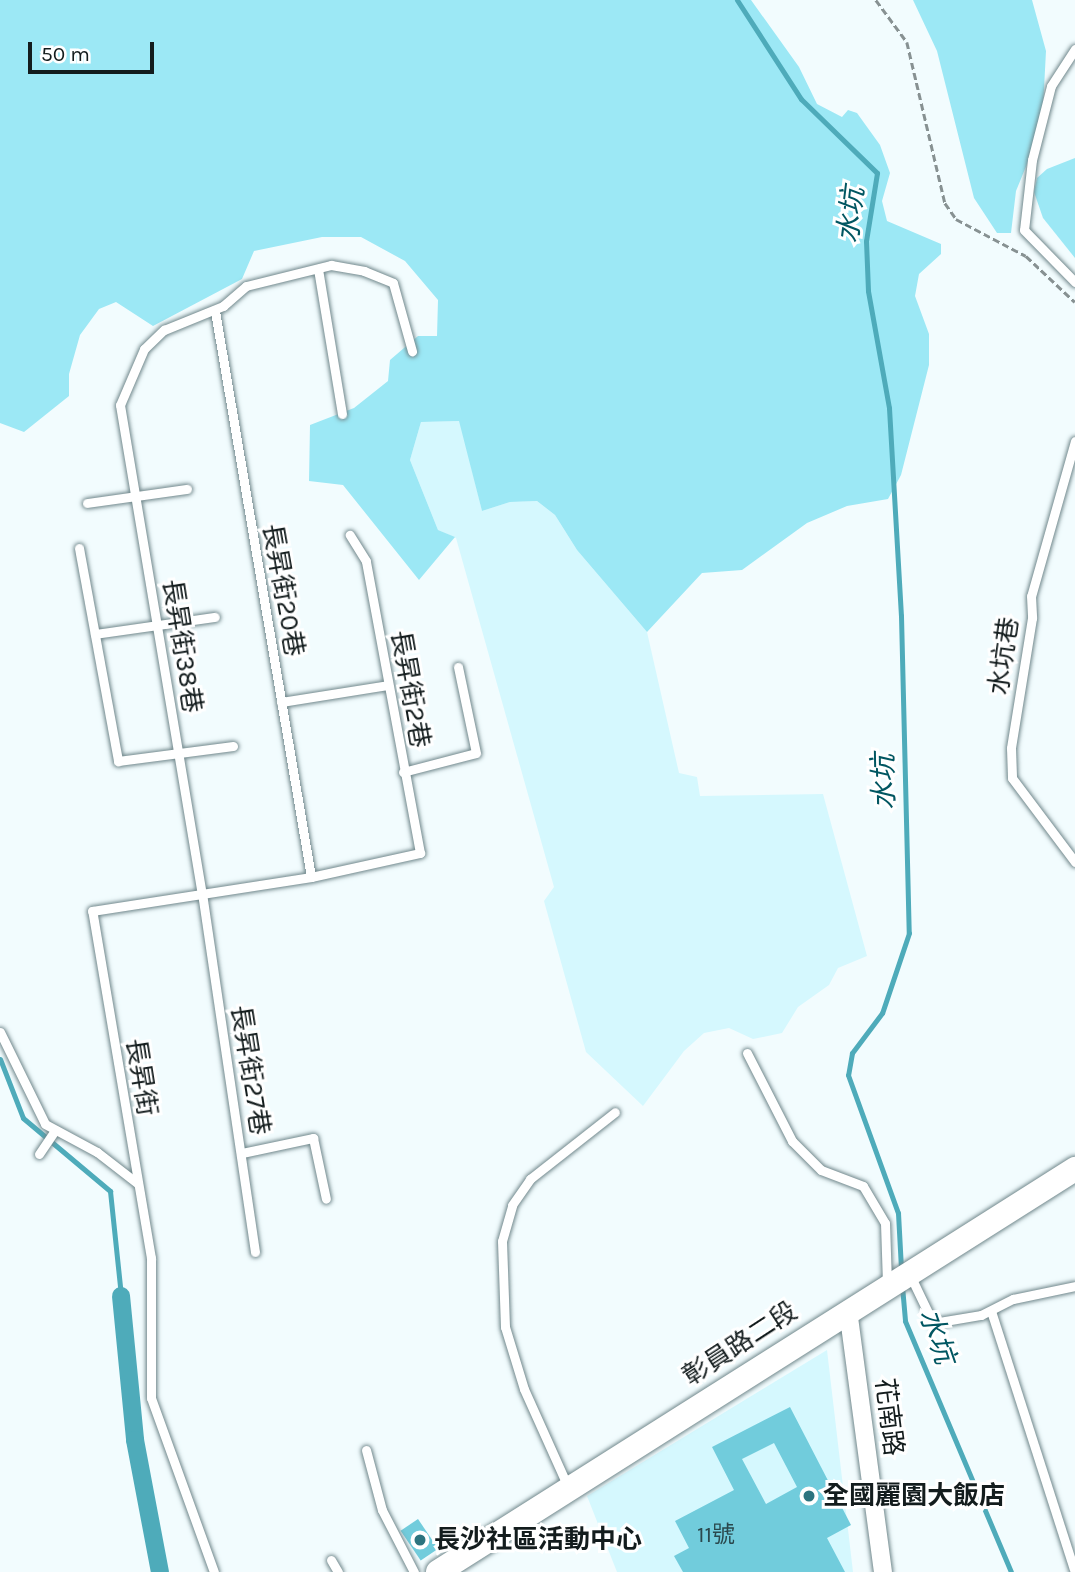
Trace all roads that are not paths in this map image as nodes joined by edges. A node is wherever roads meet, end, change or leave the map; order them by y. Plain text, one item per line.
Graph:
1 (1075, 50) edge
2 (318, 269) junction
3 (1075, 282) edge
4 (215, 311) junction
5 (412, 351) dead end
6 (342, 414) dead end
7 (1075, 441) edge
8 (187, 489) dead end
9 (135, 494) junction
10 (87, 503) dead end
11 (350, 535) dead end
12 (79, 548) dead end
13 (215, 617) dead end
14 (157, 622) junction
15 (95, 634) junction
16 (458, 667) dead end
17 (388, 685) junction
18 (281, 702) junction
19 (233, 746) dead end
20 (178, 752) junction
21 (403, 772) junction
22 (420, 853) joint
23 (1075, 862) edge
24 (311, 877) junction
25 (202, 895) junction
26 (0, 1032) edge
27 (747, 1053) dead end
28 (615, 1112) dead end
29 (55, 1130) junction
30 (242, 1153) junction
31 (39, 1154) dead end
32 (1075, 1169) edge
33 (137, 1183) junction
34 (326, 1199) dead end
35 (255, 1252) dead end
36 (909, 1272) junction
37 (887, 1286) junction
38 (1075, 1286) edge
39 (848, 1310) junction
40 (991, 1311) junction
41 (366, 1450) dead end
42 (568, 1489) junction
43 (331, 1560) dead end
44 (214, 1572) edge
45 (338, 1572) edge
46 (414, 1572) edge
47 (438, 1572) edge
48 (883, 1572) edge
49 (1075, 1572) edge

1 - 3 lane
2 - 4 lane
2 - 5 lane
2 - 6 lane
4 - 9 lane, 長昇街38巷
4 - 18 lane, 長昇街20巷
7 - 23 lane, 水坑巷
8 - 9 lane
9 - 10 lane
9 - 14 lane, 長昇街38巷
11 - 17 lane, 長昇街2巷
12 - 15 lane
13 - 14 lane
14 - 15 lane
14 - 20 lane, 長昇街38巷
15 - 20 lane
16 - 21 lane
17 - 18 lane
17 - 21 lane, 長昇街2巷
18 - 24 lane, 長昇街20巷
19 - 20 lane
20 - 25 lane, 長昇街38巷
21 - 22 lane, 長昇街2巷
22 - 24 lane, 長昇街
24 - 25 lane, 長昇街
25 - 30 lane, 長昇街27巷
25 - 33 lane, 長昇街
26 - 29 lane
27 - 37 lane
28 - 42 lane
29 - 31 lane
29 - 33 lane
30 - 34 lane
30 - 35 lane, 長昇街27巷
32 - 36 main road, 彰員路二段
33 - 44 lane, 長昇街
36 - 37 main road, 彰員路二段
36 - 40 lane
37 - 39 main road, 彰員路二段
38 - 40 lane
39 - 42 main road, 彰員路二段
39 - 48 street, 花南路
40 - 49 lane
41 - 46 lane
42 - 47 main road, 彰員路二段
43 - 45 lane

